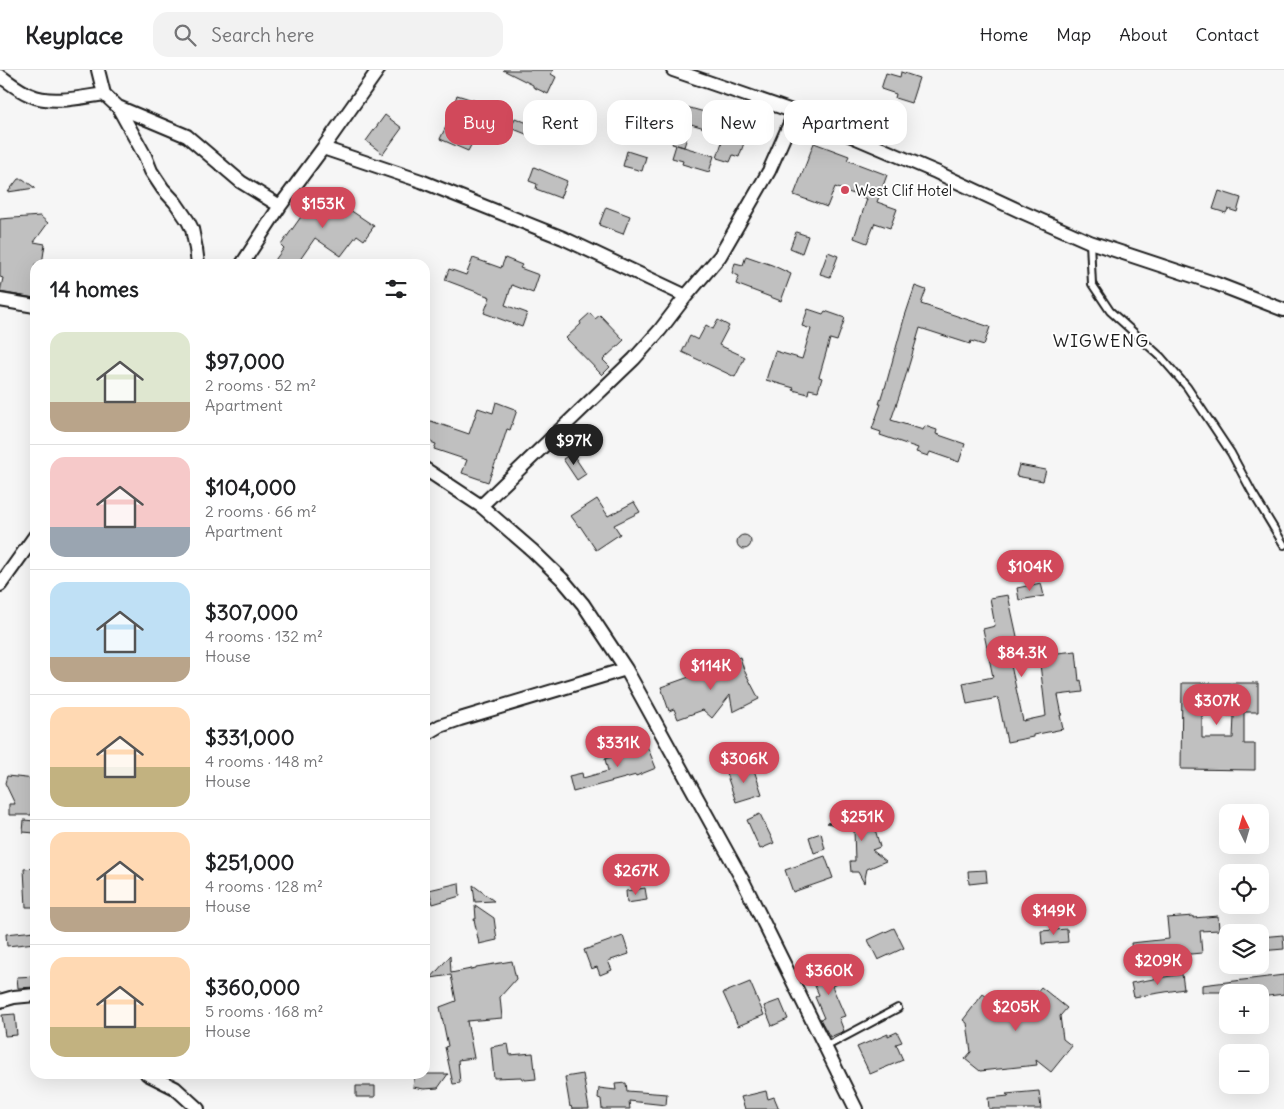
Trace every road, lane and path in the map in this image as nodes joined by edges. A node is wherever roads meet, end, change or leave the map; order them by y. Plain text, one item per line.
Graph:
1 (98, 70) edge
2 (378, 70) edge
3 (673, 70) edge
4 (0, 76) edge
5 (104, 94) junction
6 (118, 107) junction
7 (784, 109) edge
8 (784, 136) edge
9 (872, 145) edge
10 (323, 148) junction
11 (280, 206) junction
12 (1090, 242) junction
13 (197, 259) edge
14 (245, 259) edge
15 (686, 296) junction
16 (0, 300) edge
17 (30, 305) edge
18 (1284, 310) edge
19 (430, 472) edge
20 (481, 506) junction
21 (30, 543) edge
22 (1284, 545) edge
23 (0, 586) edge
24 (626, 669) junction
25 (430, 733) edge
26 (30, 995) edge
27 (0, 1001) edge
28 (898, 1008) dead end
29 (825, 1047) junction
30 (157, 1079) edge
31 (198, 1109) edge
32 (856, 1109) edge

1 - 5 street
2 - 10 street
3 - 7 street
4 - 5 street
5 - 6 street
6 - 11 street
6 - 13 street
8 - 15 street
9 - 12 street
10 - 11 street
10 - 15 street
11 - 14 street
12 - 18 street
12 - 22 lane
15 - 20 street
16 - 17 street
19 - 20 street
20 - 24 street
21 - 23 street
24 - 25 street
24 - 29 street
26 - 27 street
28 - 29 lane
29 - 32 street
30 - 31 street

